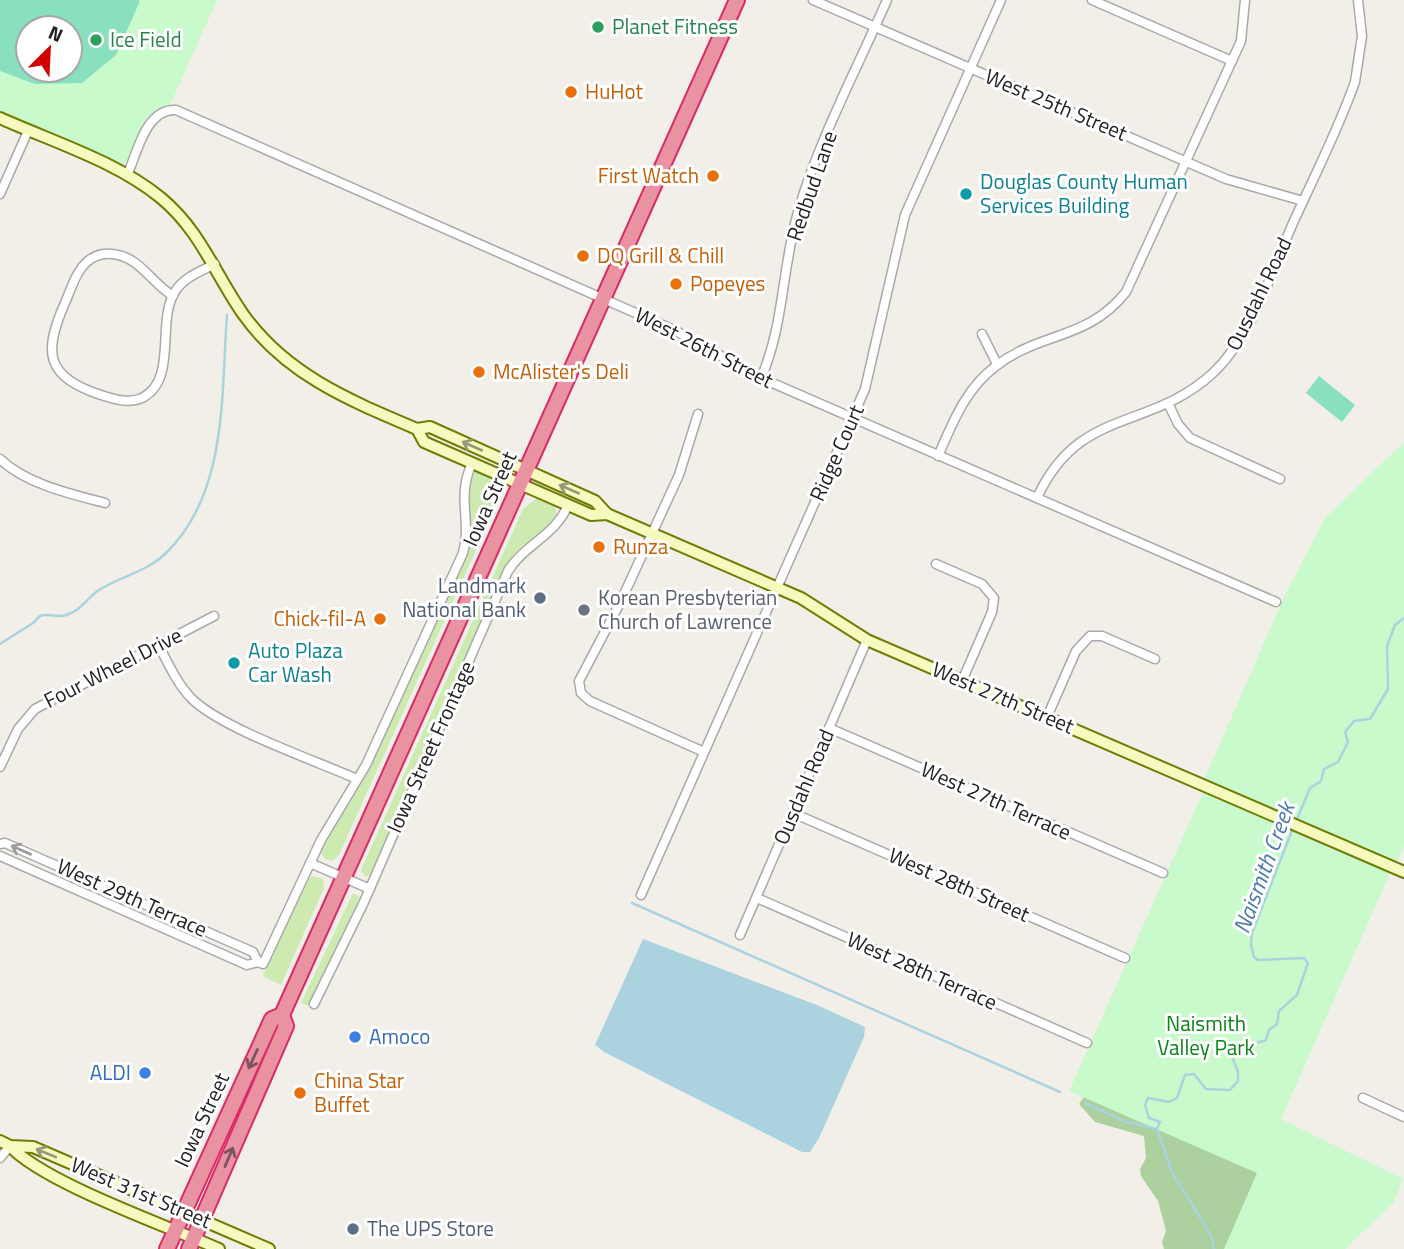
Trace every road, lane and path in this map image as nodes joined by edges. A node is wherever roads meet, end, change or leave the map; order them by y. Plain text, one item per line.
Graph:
1 (737, 0) edge
2 (813, 0) edge
3 (887, 0) edge
4 (1001, 0) edge
5 (1093, 0) edge
6 (1245, 0) edge
7 (1358, 0) edge
8 (875, 27) junction
9 (1232, 61) junction
10 (971, 68) junction
11 (0, 118) edge
12 (28, 131) junction
13 (1187, 162) junction
14 (127, 176) junction
15 (1, 191) edge
16 (1303, 201) junction
17 (215, 264) junction
18 (173, 296) junction
19 (603, 298) junction
20 (982, 334) dead end
21 (997, 365) junction
22 (761, 378) junction
23 (1168, 403) junction
24 (698, 414) dead end
25 (853, 419) junction
26 (417, 429) junction
27 (938, 456) junction
28 (0, 459) edge
29 (472, 463) junction
30 (526, 470) junction
31 (1280, 478) dead end
32 (520, 484) junction
33 (1037, 498) junction
34 (105, 503) dead end
35 (568, 505) junction
36 (607, 514) junction
37 (652, 534) junction
38 (936, 564) dead end
39 (777, 588) junction
40 (1276, 602) dead end
41 (214, 616) dead end
42 (867, 640) junction
43 (158, 644) junction
44 (1155, 659) dead end
45 (962, 681) junction
46 (1047, 717) junction
47 (829, 728) junction
48 (705, 752) junction
49 (0, 767) edge
50 (357, 779) junction
51 (793, 813) junction
52 (0, 844) edge
53 (0, 856) edge
54 (310, 863) junction
55 (1404, 872) edge
56 (1163, 873) dead end
57 (344, 878) junction
58 (370, 889) junction
59 (641, 895) dead end
60 (757, 898) junction
61 (740, 935) dead end
62 (1125, 958) dead end
63 (261, 963) junction
64 (314, 1004) dead end
65 (282, 1015) junction
66 (1087, 1043) dead end
67 (1363, 1098) dead end
68 (1404, 1117) edge
69 (5, 1143) edge
70 (0, 1158) edge
71 (184, 1212) junction
72 (202, 1220) junction
73 (176, 1230) junction
74 (192, 1243) edge
75 (167, 1249) edge
76 (219, 1249) edge
77 (270, 1249) edge

1 - 19 highway, Iowa Street
2 - 8 street, West 25th Street
3 - 8 street, Redbud Lane
4 - 10 street, Ridge Court
5 - 9 street
6 - 9 street
7 - 16 street, Ousdahl Road
8 - 10 street, West 25th Street
8 - 22 street, Redbud Lane
9 - 13 street
10 - 13 street, West 25th Street
10 - 25 street, Ridge Court
11 - 12 street, West 27th Street
12 - 14 street, West 27th Street
12 - 15 street
13 - 16 street, West 25th Street
13 - 21 street
14 - 17 street, West 27th Street
14 - 19 street, West 26th Street
16 - 23 street, Ousdahl Road
17 - 18 street
17 - 26 street, West 27th Street
18 - 18 street
19 - 22 street, West 26th Street
19 - 30 highway, Iowa Street
20 - 21 street
21 - 27 street
22 - 25 street, West 26th Street
23 - 31 street
23 - 33 street, Ousdahl Road
24 - 37 street
25 - 27 street, West 26th Street
25 - 39 street, Ridge Court
26 - 29 street, West 27th Street
30 -> 26 street, West 27th Street
27 - 33 street, West 26th Street
28 - 34 street
29 - 32 street, West 27th Street
29 - 50 street
30 - 32 highway, Iowa Street
36 -> 30 street, West 27th Street
32 - 35 street, West 27th Street
32 - 57 highway, Iowa Street
33 - 40 street, West 26th Street
35 - 36 street, West 27th Street
35 - 58 street, Iowa Street Frontage
36 - 37 street, West 27th Street
37 - 39 street, West 27th Street
37 - 48 street
38 - 45 street
39 - 42 street, West 27th Street
39 - 48 street, Ridge Court
41 - 43 street, Four Wheel Drive
42 - 45 street, West 27th Street
42 - 47 street, Ousdahl Road
43 - 49 street, Four Wheel Drive
43 - 50 street
44 - 46 street
45 - 46 street, West 27th Street
46 - 55 street, West 27th Street
47 - 51 street, Ousdahl Road
47 - 56 street, West 27th Terrace
48 - 59 street, Ridge Court
50 - 54 street
51 - 60 street, Ousdahl Road
51 - 62 street, West 28th Street
63 -> 52 street, West 29th Terrace
53 - 63 street, West 29th Terrace
54 - 57 street
54 - 63 street
57 - 58 street
57 - 65 highway, Iowa Street
58 - 64 street, Iowa Street Frontage
60 - 61 street, Ousdahl Road
60 - 66 street, West 28th Terrace
65 -> 71 highway, Iowa Street
72 -> 65 highway, Iowa Street
67 - 68 street
69 - 70 street
71 -> 69 street, West 31st Street
69 - 73 street, West 31st Street
71 - 72 street, West 31st Street
71 - 73 highway, Iowa Street
72 - 74 highway, Iowa Street
72 - 77 street, West 31st Street
73 - 74 street, West 31st Street
73 - 75 highway, Iowa Street
74 - 76 street, West 31st Street

